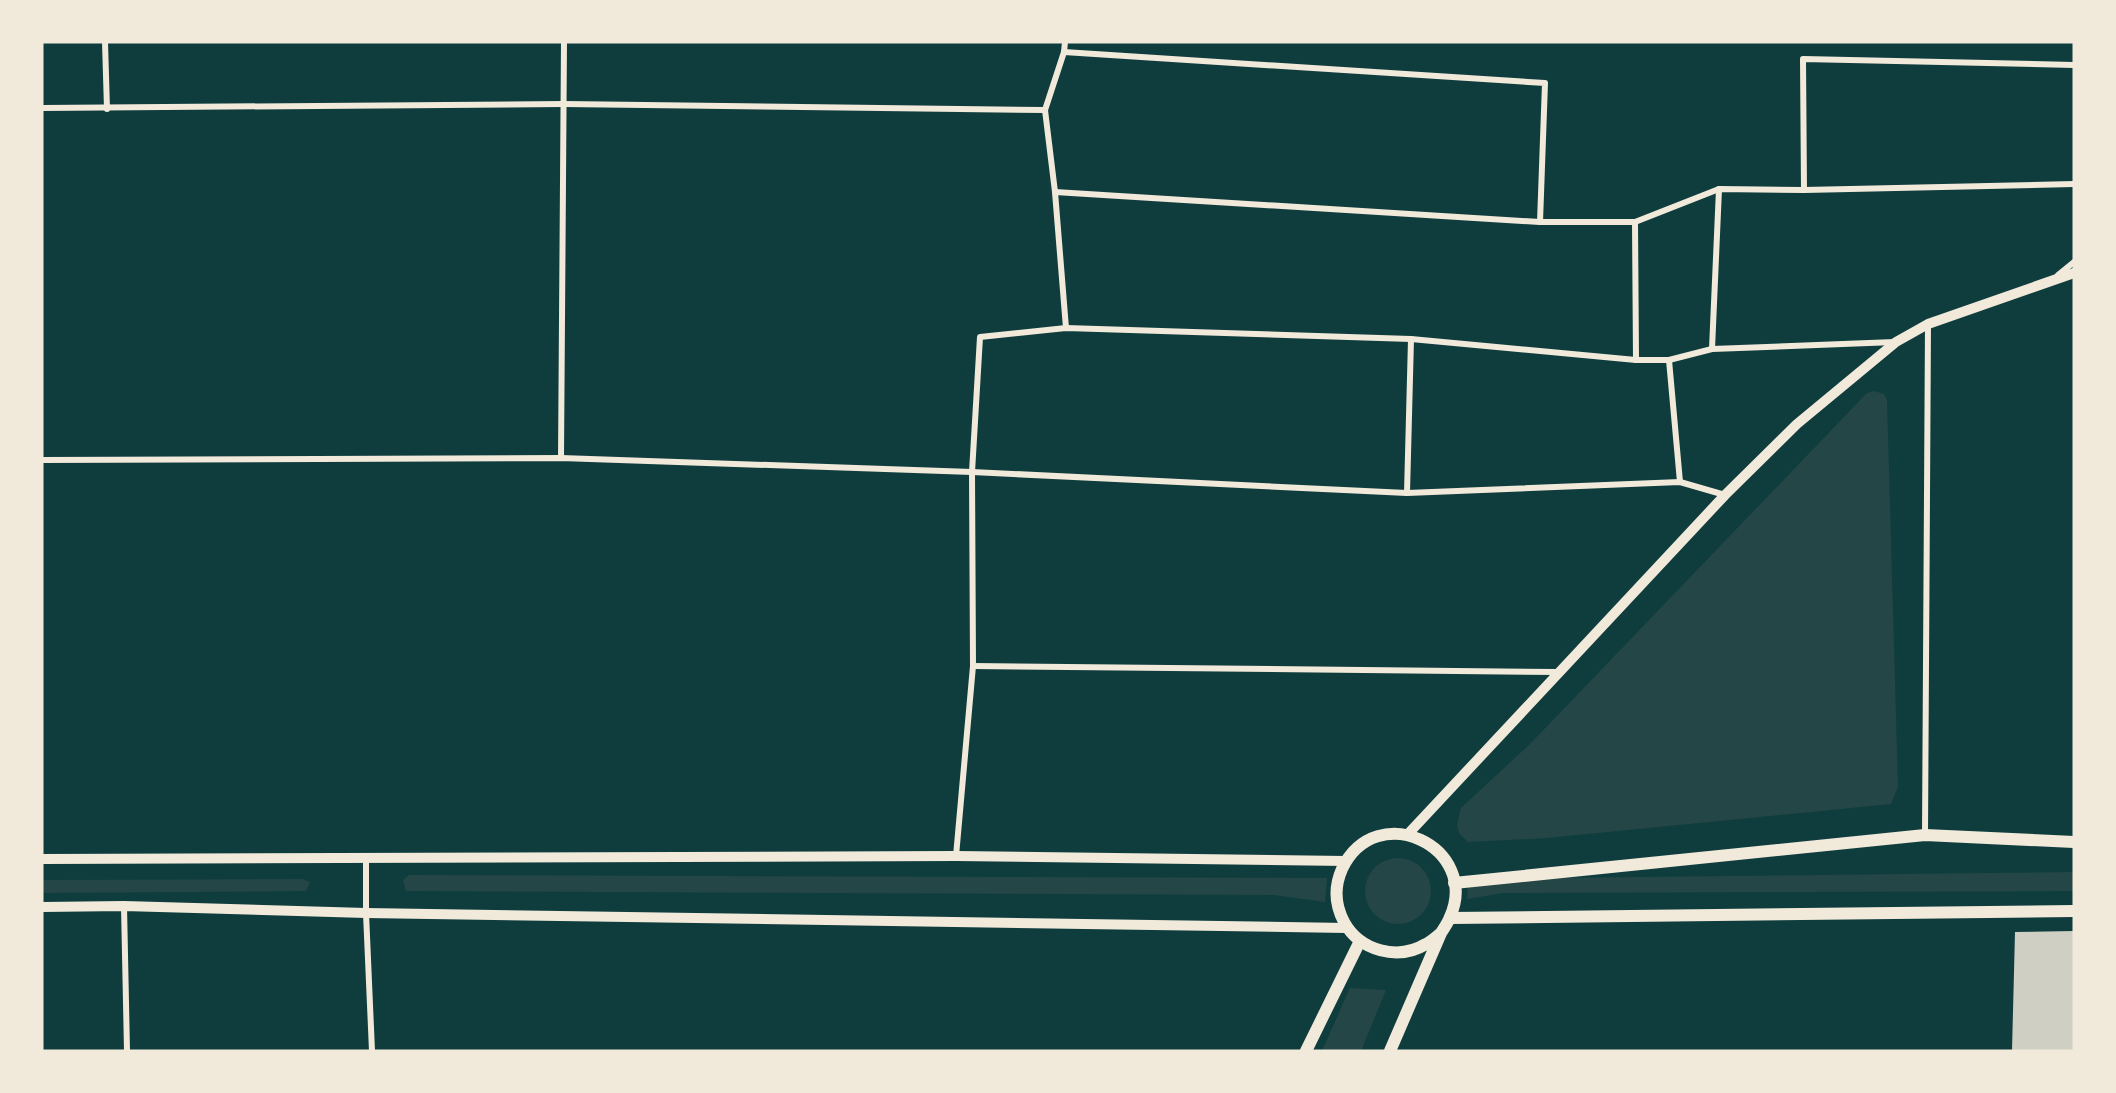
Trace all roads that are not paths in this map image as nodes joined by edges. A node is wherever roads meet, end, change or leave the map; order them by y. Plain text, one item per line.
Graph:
1 (105, 42) edge
2 (564, 42) edge
3 (1065, 42) edge
4 (1064, 52) junction
5 (2074, 65) edge
6 (564, 105) junction
7 (42, 108) edge
8 (107, 109) junction
9 (1045, 110) junction
10 (2074, 184) edge
11 (1719, 189) junction
12 (1803, 190) junction
13 (1054, 192) junction
14 (1540, 222) junction
15 (1635, 222) junction
16 (2074, 262) edge
17 (2074, 273) edge
18 (2051, 282) junction
19 (1928, 324) junction
20 (1066, 328) junction
21 (1411, 339) junction
22 (1896, 342) junction
23 (1712, 349) junction
24 (1636, 360) junction
25 (1669, 360) junction
26 (561, 458) junction
27 (42, 460) edge
28 (972, 472) junction
29 (1680, 482) junction
30 (1407, 493) junction
31 (1725, 495) junction
32 (973, 666) junction
33 (1559, 672) junction
34 (1408, 834) junction
35 (1925, 835) junction
36 (2074, 842) edge
37 (956, 856) junction
38 (366, 858) junction
39 (42, 859) edge
40 (1346, 861) junction
41 (1454, 883) junction
42 (124, 906) junction
43 (42, 908) edge
44 (2074, 911) edge
45 (366, 913) junction
46 (1450, 918) junction
47 (1347, 928) junction
48 (1441, 933) junction
49 (1360, 941) junction
50 (127, 1051) edge
51 (372, 1051) edge
52 (1306, 1051) edge
53 (1390, 1051) edge

1 - 8 street
2 - 6 street
3 - 4 street
4 - 9 street
4 - 14 street
5 - 12 street
6 - 8 street
6 - 9 street
6 - 26 street
7 - 8 street
9 - 13 street
10 - 12 street
11 - 12 street
11 - 15 street
11 - 23 street
13 - 14 street
13 - 20 street
14 - 15 street
15 - 24 street
16 - 18 street
17 - 18 street
18 - 19 street
19 - 22 street
19 - 35 street
20 - 21 street
20 - 28 street
21 - 24 street
21 - 30 street
22 - 23 street
22 - 31 street
23 - 25 street
24 - 25 street
25 - 29 street
26 - 27 street
26 - 28 street
28 - 30 street
28 - 32 street
29 - 30 street
29 - 31 street
31 - 33 street
32 - 33 street
32 - 37 street
33 - 34 street
34 - 40 main road
34 - 41 main road
35 - 36 main road
35 - 41 main road
37 - 38 street
37 - 40 street
38 - 39 street
38 - 45 street
40 - 47 main road
41 - 46 main road
42 - 43 street
42 - 45 street
42 - 50 street
44 - 46 main road
45 - 47 street
45 - 51 street
46 - 48 main road
47 - 49 main road
48 - 49 main road
48 - 53 main road
49 - 52 main road

